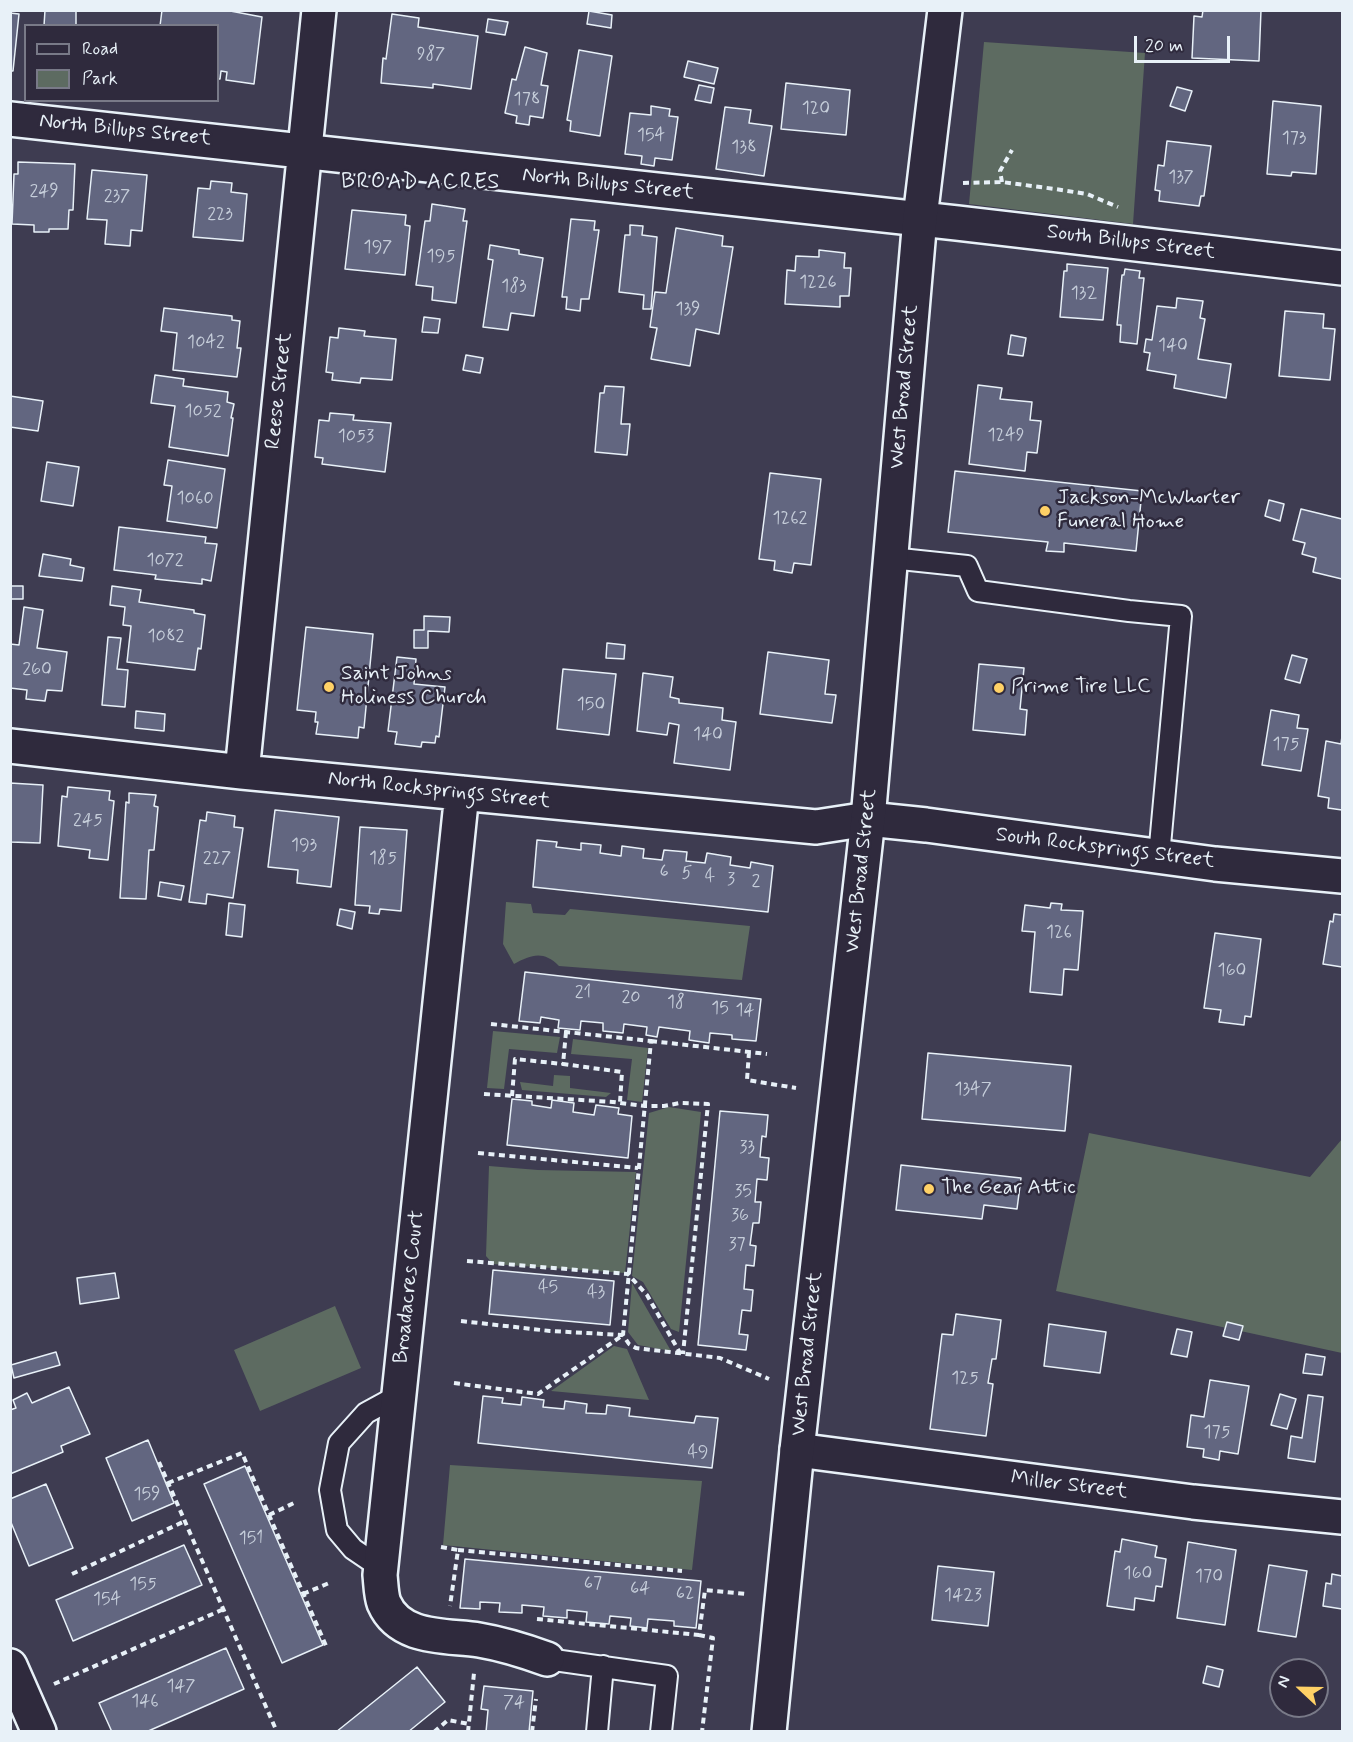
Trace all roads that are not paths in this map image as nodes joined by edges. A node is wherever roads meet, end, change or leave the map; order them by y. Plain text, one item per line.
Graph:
1 (319, 10) edge
2 (945, 10) edge
3 (10, 119) edge
4 (304, 151) junction
5 (920, 218) junction
6 (1342, 268) edge
7 (891, 558) junction
8 (10, 746) edge
9 (242, 771) junction
10 (462, 793) junction
11 (868, 819) junction
12 (1159, 856) junction
13 (1342, 876) edge
14 (399, 1395) junction
15 (797, 1450) junction
16 (1342, 1517) edge
17 (381, 1568) junction
18 (547, 1659) joint
19 (10, 1666) edge
20 (603, 1666) junction
21 (39, 1731) edge
22 (597, 1731) edge
23 (661, 1731) edge
24 (769, 1731) edge

1 - 4 street, Reese Street
2 - 5 street, West Broad Street
3 - 4 street, North Billups Street
4 - 5 street, North Billups Street
4 - 9 street, Reese Street
5 - 6 street, South Billups Street
5 - 7 street, West Broad Street
7 - 11 street, West Broad Street
7 - 12 lane
8 - 9 street, North Rocksprings Street
9 - 10 street, North Rocksprings Street
10 - 11 street, North Rocksprings Street
10 - 14 street, Broadacres Court
11 - 12 street, South Rocksprings Street
11 - 15 street, West Broad Street
12 - 13 street, South Rocksprings Street
14 - 17 street, Broadacres Court
14 - 17 lane
15 - 16 street, Miller Street
15 - 24 street, West Broad Street
17 - 18 street, Broadacres Court
18 - 20 lane
19 - 21 street
20 - 22 lane
20 - 23 lane

